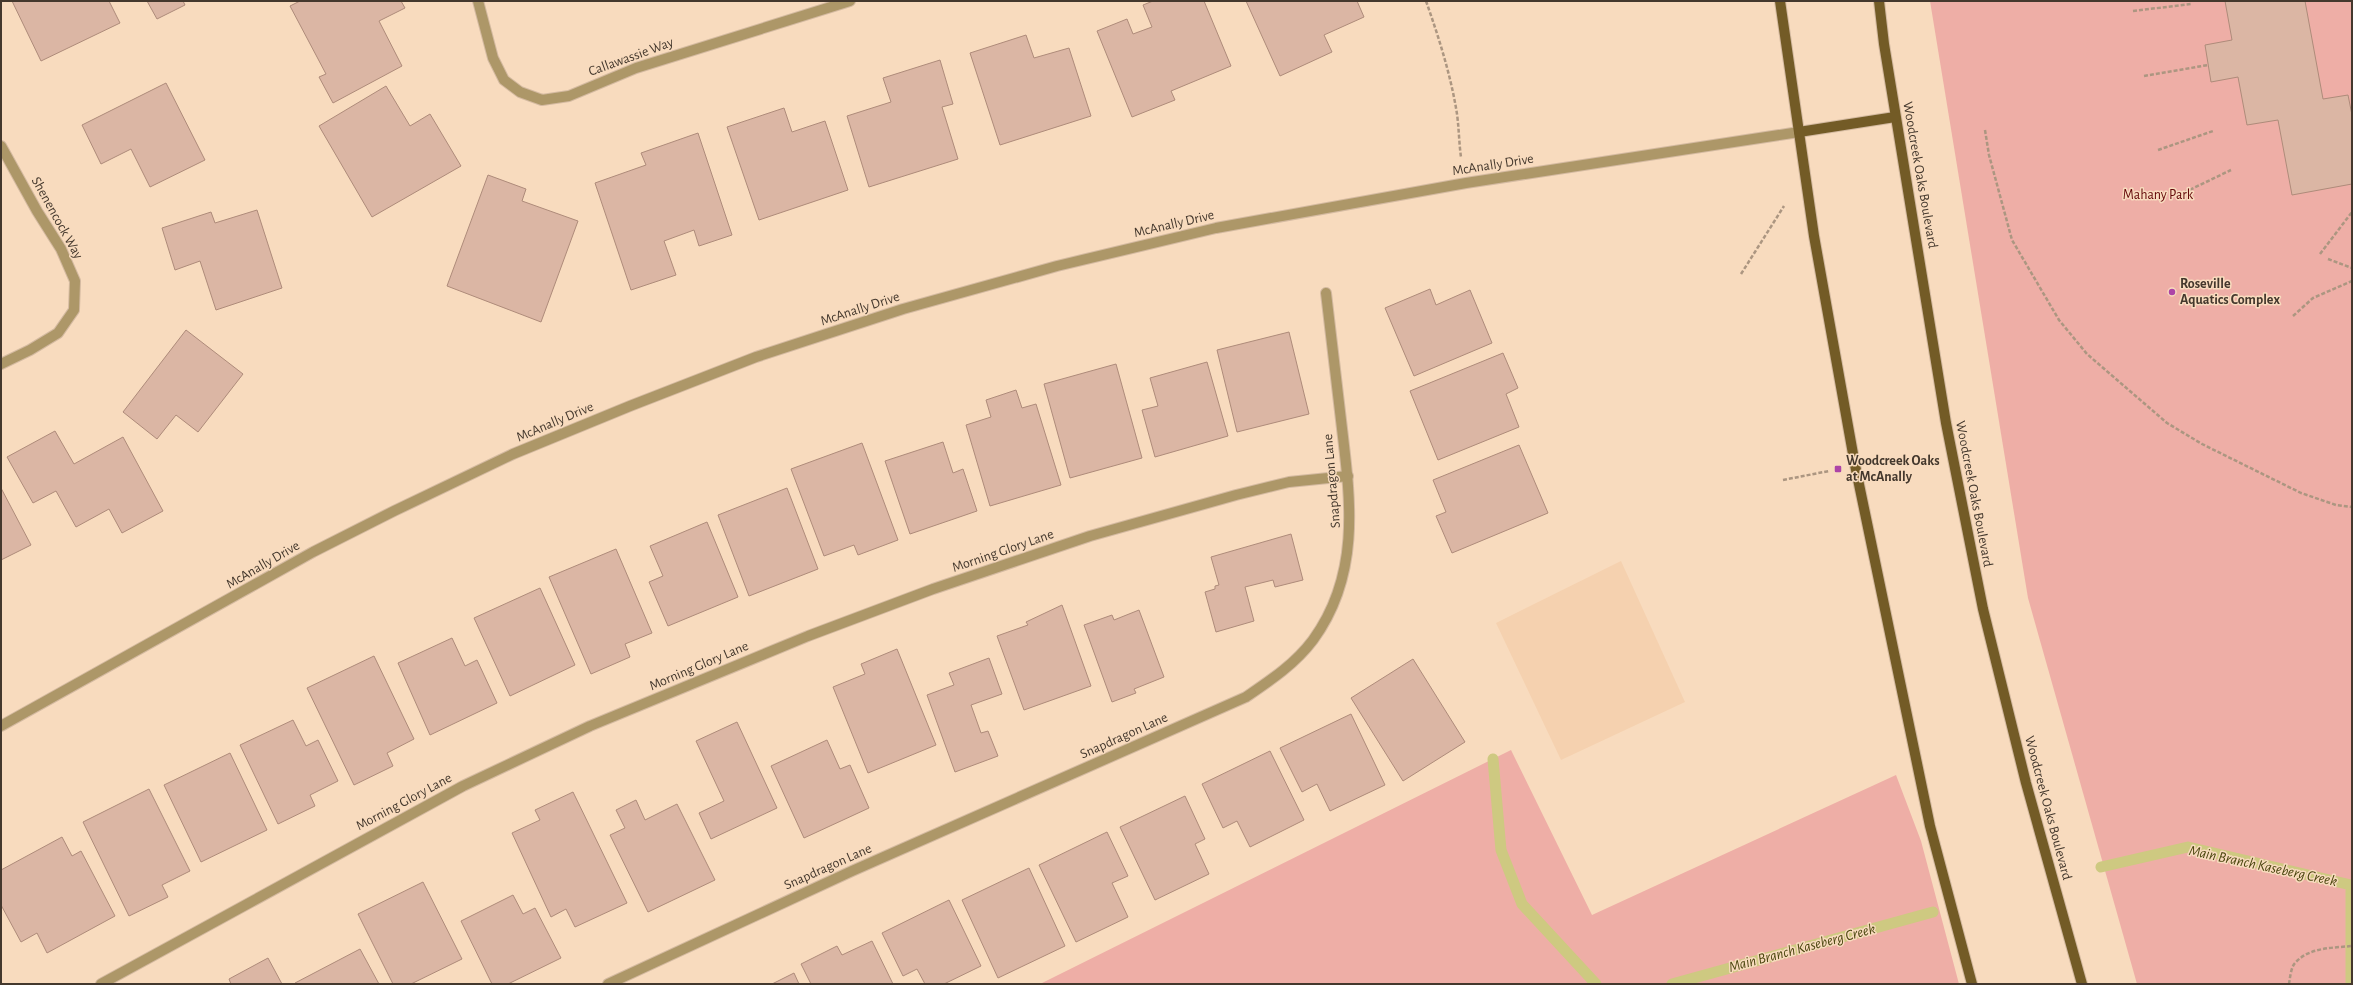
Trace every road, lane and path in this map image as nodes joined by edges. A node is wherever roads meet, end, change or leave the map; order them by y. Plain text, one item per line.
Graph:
1 (478, 1) edge
2 (850, 1) edge
3 (1426, 1) edge
4 (1780, 1) edge
5 (1879, 1) edge
6 (2191, 4) dead end
7 (2133, 11) dead end
8 (2208, 65) dead end
9 (2144, 76) dead end
10 (1896, 116) junction
11 (1985, 130) dead end
12 (1799, 132) junction
13 (2213, 132) dead end
14 (1, 146) edge
15 (2158, 150) dead end
16 (2231, 170) dead end
17 (1466, 183) junction
18 (2179, 195) dead end
19 (1788, 199) dead end
20 (2352, 212) edge
21 (2320, 254) dead end
22 (2328, 259) dead end
23 (2352, 268) edge
24 (1741, 274) dead end
25 (2352, 281) edge
26 (1326, 293) dead end
27 (2293, 316) dead end
28 (1, 364) edge
29 (1855, 465) junction
30 (1348, 476) junction
31 (1783, 480) dead end
32 (2352, 507) edge
33 (1, 726) edge
34 (2352, 946) edge
35 (102, 984) edge
36 (608, 984) edge
37 (1972, 984) edge
38 (2082, 984) edge
39 (2289, 984) edge

1 - 2 street, Callawassie Way
3 - 17 path
4 - 12 main road
5 - 10 main road, Woodcreek Oaks Boulevard
6 - 7 path
8 - 9 path
10 - 12 main road
10 - 38 main road, Woodcreek Oaks Boulevard
11 - 32 path
12 - 17 street, McAnally Drive
12 - 29 main road
13 - 15 path
14 - 28 street, Shenencock Way
16 - 18 path
17 - 33 street, McAnally Drive
19 - 24 path
20 - 21 path
22 - 23 path
25 - 27 path
26 - 30 street, Snapdragon Lane
29 - 31 path
29 - 37 main road
30 - 35 street, Morning Glory Lane
30 - 36 street, Snapdragon Lane
34 - 39 path

